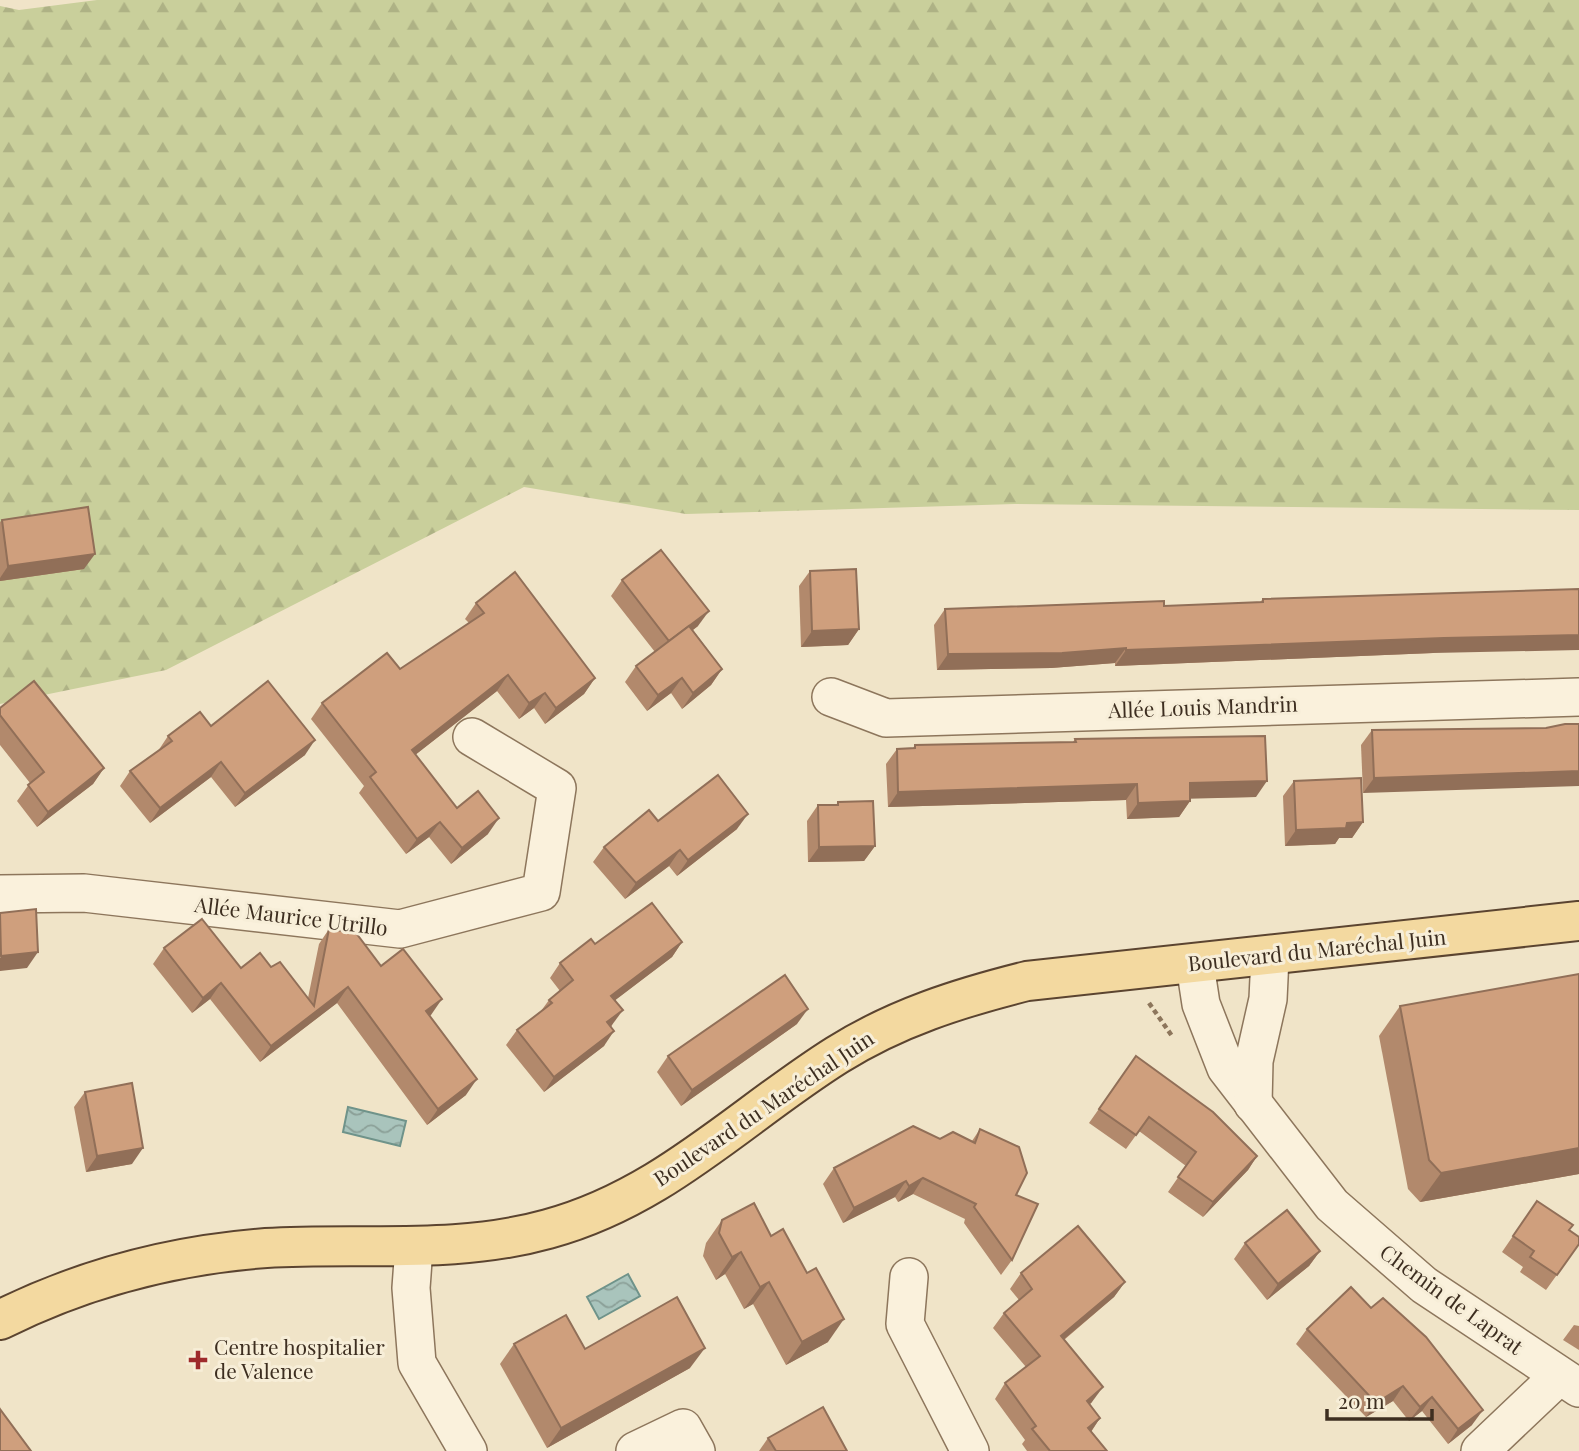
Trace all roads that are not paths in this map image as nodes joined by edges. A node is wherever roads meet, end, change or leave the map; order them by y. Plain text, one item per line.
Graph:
1 (1579, 696) edge
2 (831, 697) dead end
3 (472, 737) dead end
4 (0, 894) edge
5 (1579, 921) edge
6 (1270, 957) junction
7 (1195, 965) junction
8 (1253, 1104) junction
9 (414, 1247) junction
10 (909, 1277) dead end
11 (0, 1320) edge
12 (1569, 1382) edge
13 (468, 1451) edge
14 (635, 1451) edge
15 (696, 1451) edge
16 (970, 1451) edge
17 (1480, 1451) edge

1 - 2 street, Allée Louis Mandrin
3 - 4 street, Allée Maurice Utrillo
5 - 6 main road, Boulevard du Maréchal Juin
6 - 7 main road, Boulevard du Maréchal Juin
6 - 8 street
7 - 8 street, Chemin de Laprat
7 - 9 main road, Boulevard du Maréchal Juin
8 - 12 street, Chemin de Laprat
9 - 11 main road, Boulevard du Maréchal Juin
9 - 13 street
10 - 16 street
12 - 17 street
14 - 15 street

